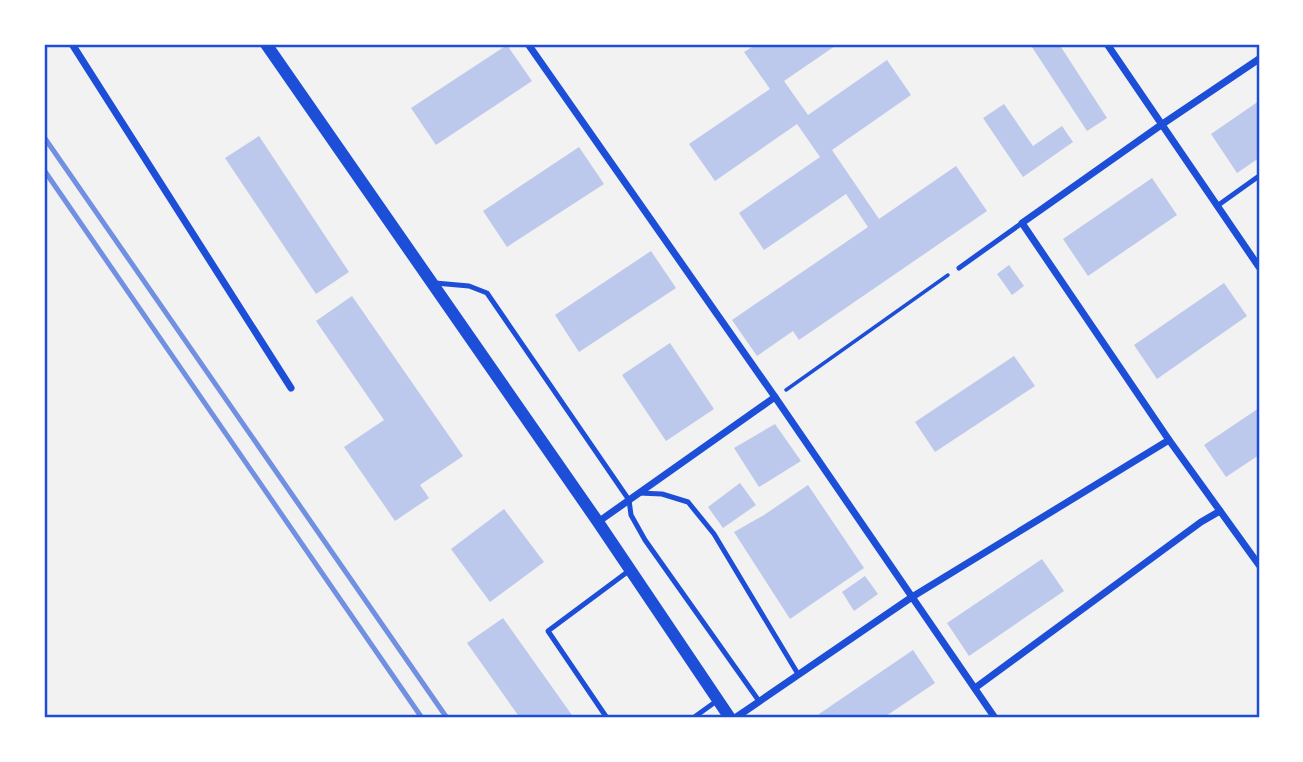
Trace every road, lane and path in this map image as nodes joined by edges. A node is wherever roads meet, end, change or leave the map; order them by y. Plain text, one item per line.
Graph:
1 (72, 44) edge
2 (266, 44) edge
3 (528, 44) edge
4 (1107, 44) edge
5 (1259, 59) edge
6 (1161, 125) junction
7 (1259, 176) edge
8 (1217, 206) junction
9 (1022, 223) junction
10 (1259, 267) edge
11 (959, 268) joint
12 (432, 282) junction
13 (291, 388) dead end
14 (775, 397) junction
15 (1169, 440) junction
16 (639, 493) junction
17 (629, 500) junction
18 (1220, 511) junction
19 (598, 522) junction
20 (1259, 565) edge
21 (630, 570) junction
22 (912, 597) junction
23 (798, 674) junction
24 (975, 688) junction
25 (718, 701) junction
26 (759, 701) junction
27 (607, 718) edge
28 (693, 718) edge
29 (732, 718) edge
30 (995, 718) edge

1 - 13 street
2 - 12 street
3 - 14 street
4 - 6 street
5 - 6 street
6 - 8 street
6 - 9 street
7 - 8 lane
8 - 10 street
9 - 11 lane
9 - 15 street
11 - 14 path
12 - 17 lane
12 - 19 street
14 - 16 street
14 - 22 street
15 - 18 street
15 - 22 street
16 - 17 street
16 - 23 lane
17 - 19 street
17 - 26 lane
18 - 20 street
18 - 24 street
19 - 21 street
21 - 25 street
21 - 27 lane
22 - 23 street
22 - 24 street
23 - 26 street
24 - 30 street
25 - 28 lane
25 - 29 street
26 - 29 street

